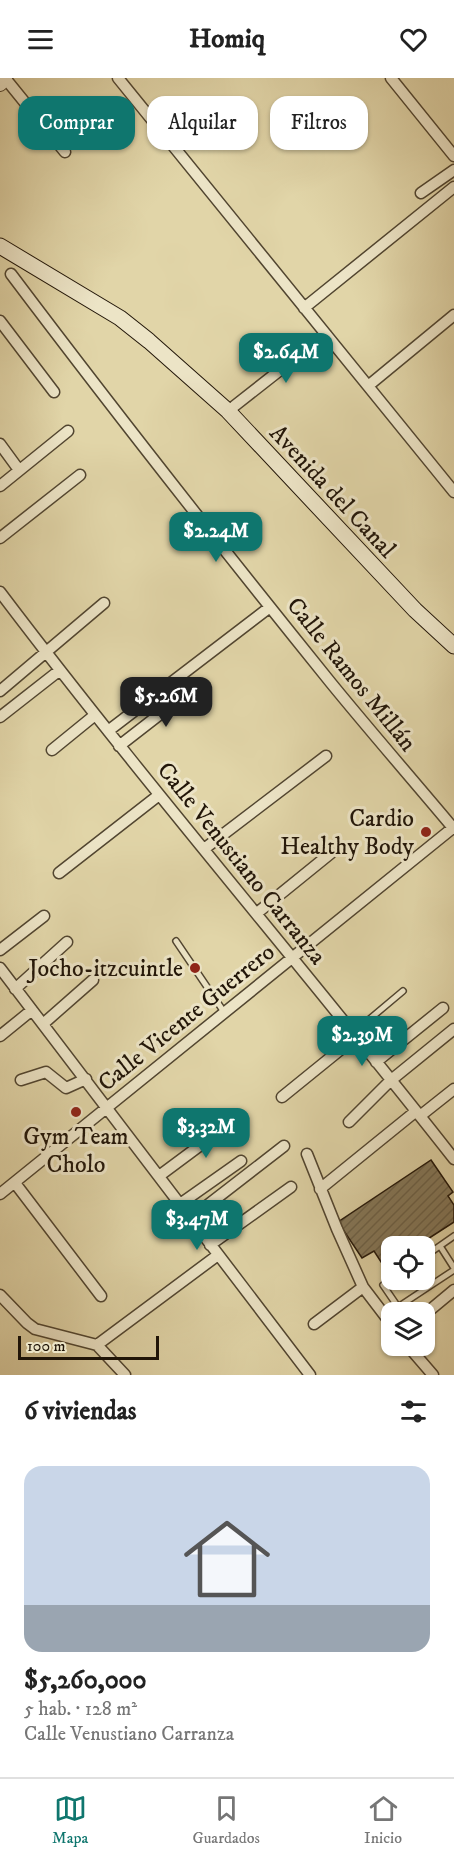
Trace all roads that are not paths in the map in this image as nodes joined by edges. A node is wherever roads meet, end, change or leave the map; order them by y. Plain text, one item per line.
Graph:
1 (5, 78) edge
2 (118, 78) edge
3 (391, 78) edge
4 (0, 84) edge
5 (65, 152) dead end
6 (454, 156) edge
7 (454, 170) edge
8 (454, 187) edge
9 (421, 193) dead end
10 (0, 246) edge
11 (19, 256) junction
12 (5, 273) edge
13 (304, 308) junction
14 (454, 315) edge
15 (0, 321) edge
16 (326, 334) junction
17 (368, 386) junction
18 (54, 392) dead end
19 (228, 411) junction
20 (68, 431) dead end
21 (0, 444) edge
22 (19, 470) junction
23 (80, 475) dead end
24 (0, 486) edge
25 (454, 492) edge
26 (0, 538) edge
27 (1, 594) edge
28 (104, 603) dead end
29 (270, 608) junction
30 (451, 646) edge
31 (46, 653) junction
32 (60, 670) junction
33 (195, 687) dead end
34 (0, 691) edge
35 (95, 715) junction
36 (0, 717) edge
37 (108, 731) junction
38 (119, 746) junction
39 (52, 750) dead end
40 (326, 756) dead end
41 (159, 795) junction
42 (454, 828) edge
43 (204, 849) junction
44 (331, 853) dead end
45 (59, 873) dead end
46 (257, 913) junction
47 (44, 916) dead end
48 (176, 941) dead end
49 (67, 942) dead end
50 (0, 950) edge
51 (292, 957) junction
52 (0, 968) edge
53 (93, 980) dead end
54 (15, 989) junction
55 (404, 991) dead end
56 (443, 1008) dead end
57 (32, 1010) junction
58 (224, 1012) junction
59 (43, 1024) junction
60 (454, 1029) edge
61 (355, 1035) junction
62 (0, 1036) edge
63 (376, 1062) junction
64 (86, 1078) junction
65 (21, 1080) dead end
66 (390, 1081) junction
67 (454, 1089) edge
68 (282, 1097) dead end
69 (108, 1108) junction
70 (418, 1114) junction
71 (237, 1118) dead end
72 (349, 1122) dead end
73 (284, 1146) dead end
74 (307, 1154) dead end
75 (454, 1159) edge
76 (241, 1161) dead end
77 (159, 1176) junction
78 (15, 1183) junction
79 (291, 1187) dead end
80 (320, 1189) junction
81 (1, 1192) edge
82 (180, 1204) junction
83 (191, 1218) junction
84 (454, 1236) edge
85 (210, 1245) junction
86 (440, 1246) junction
87 (435, 1249) edge
88 (218, 1255) junction
89 (454, 1269) edge
90 (435, 1282) edge
91 (363, 1287) junction
92 (386, 1290) edge
93 (423, 1290) edge
94 (454, 1290) edge
95 (0, 1295) edge
96 (101, 1296) dead end
97 (435, 1306) edge
98 (381, 1311) edge
99 (314, 1324) dead end
100 (97, 1345) junction
101 (417, 1356) edge
102 (125, 1375) edge
103 (310, 1375) edge
104 (433, 1375) edge

1 - 4 street
1 - 5 street
2 - 13 street
3 - 6 street
7 - 9 street
8 - 13 street
10 - 11 main road, Avenida del Canal
11 - 12 street, Calle Ramos Millán
11 - 19 main road, Avenida del Canal
12 - 29 street, Calle Ramos Millán
13 - 16 street
14 - 17 street
15 - 18 street
16 - 17 street
16 - 19 street
17 - 25 street
19 - 30 main road, Avenida del Canal
20 - 22 street
21 - 22 street
22 - 24 street
23 - 26 street
27 - 31 street, Calle Venustiano Carranza
28 - 31 street
29 - 37 street
29 - 42 street, Calle Ramos Millán
31 - 32 street, Calle Venustiano Carranza
31 - 34 street
32 - 35 street, Calle Venustiano Carranza
32 - 36 street
33 - 38 street
35 - 37 street, Calle Venustiano Carranza
35 - 39 street
37 - 38 street, Calle Venustiano Carranza
38 - 41 street, Calle Venustiano Carranza
40 - 43 street
41 - 43 street, Calle Venustiano Carranza
41 - 45 street
42 - 51 street, Calle Vicente Guerrero
43 - 46 street, Calle Venustiano Carranza
44 - 46 street
46 - 51 street, Calle Venustiano Carranza
47 - 50 street
48 - 58 lane
49 - 54 street
51 - 58 street, Calle Vicente Guerrero
51 - 61 street, Calle Venustiano Carranza
52 - 54 street
53 - 59 street
54 - 57 street
55 - 61 lane
56 - 63 street
57 - 59 street
57 - 62 street
58 - 69 street, Calle Vicente Guerrero
59 - 64 street
60 - 66 street
61 - 63 street, Calle Venustiano Carranza
61 - 68 street
63 - 66 street, Calle Venustiano Carranza
64 - 65 street
64 - 69 street
66 - 70 street, Calle Venustiano Carranza
66 - 72 street
67 - 70 street
69 - 77 street
69 - 78 street, Calle Vicente Guerrero
70 - 75 street, Calle Venustiano Carranza
70 - 80 street
71 - 77 street
73 - 83 street
74 - 80 street
76 - 82 street
77 - 82 street
78 - 81 street, Calle Vicente Guerrero
78 - 96 street
79 - 85 street
80 - 91 street
82 - 83 street
83 - 85 street
84 - 86 lane
85 - 88 street
86 - 87 lane
86 - 89 lane
88 - 100 street
88 - 103 street
89 - 90 lane
91 - 98 street
91 - 99 street
92 - 93 lane
94 - 97 street
95 - 100 street
100 - 102 street
101 - 104 street

